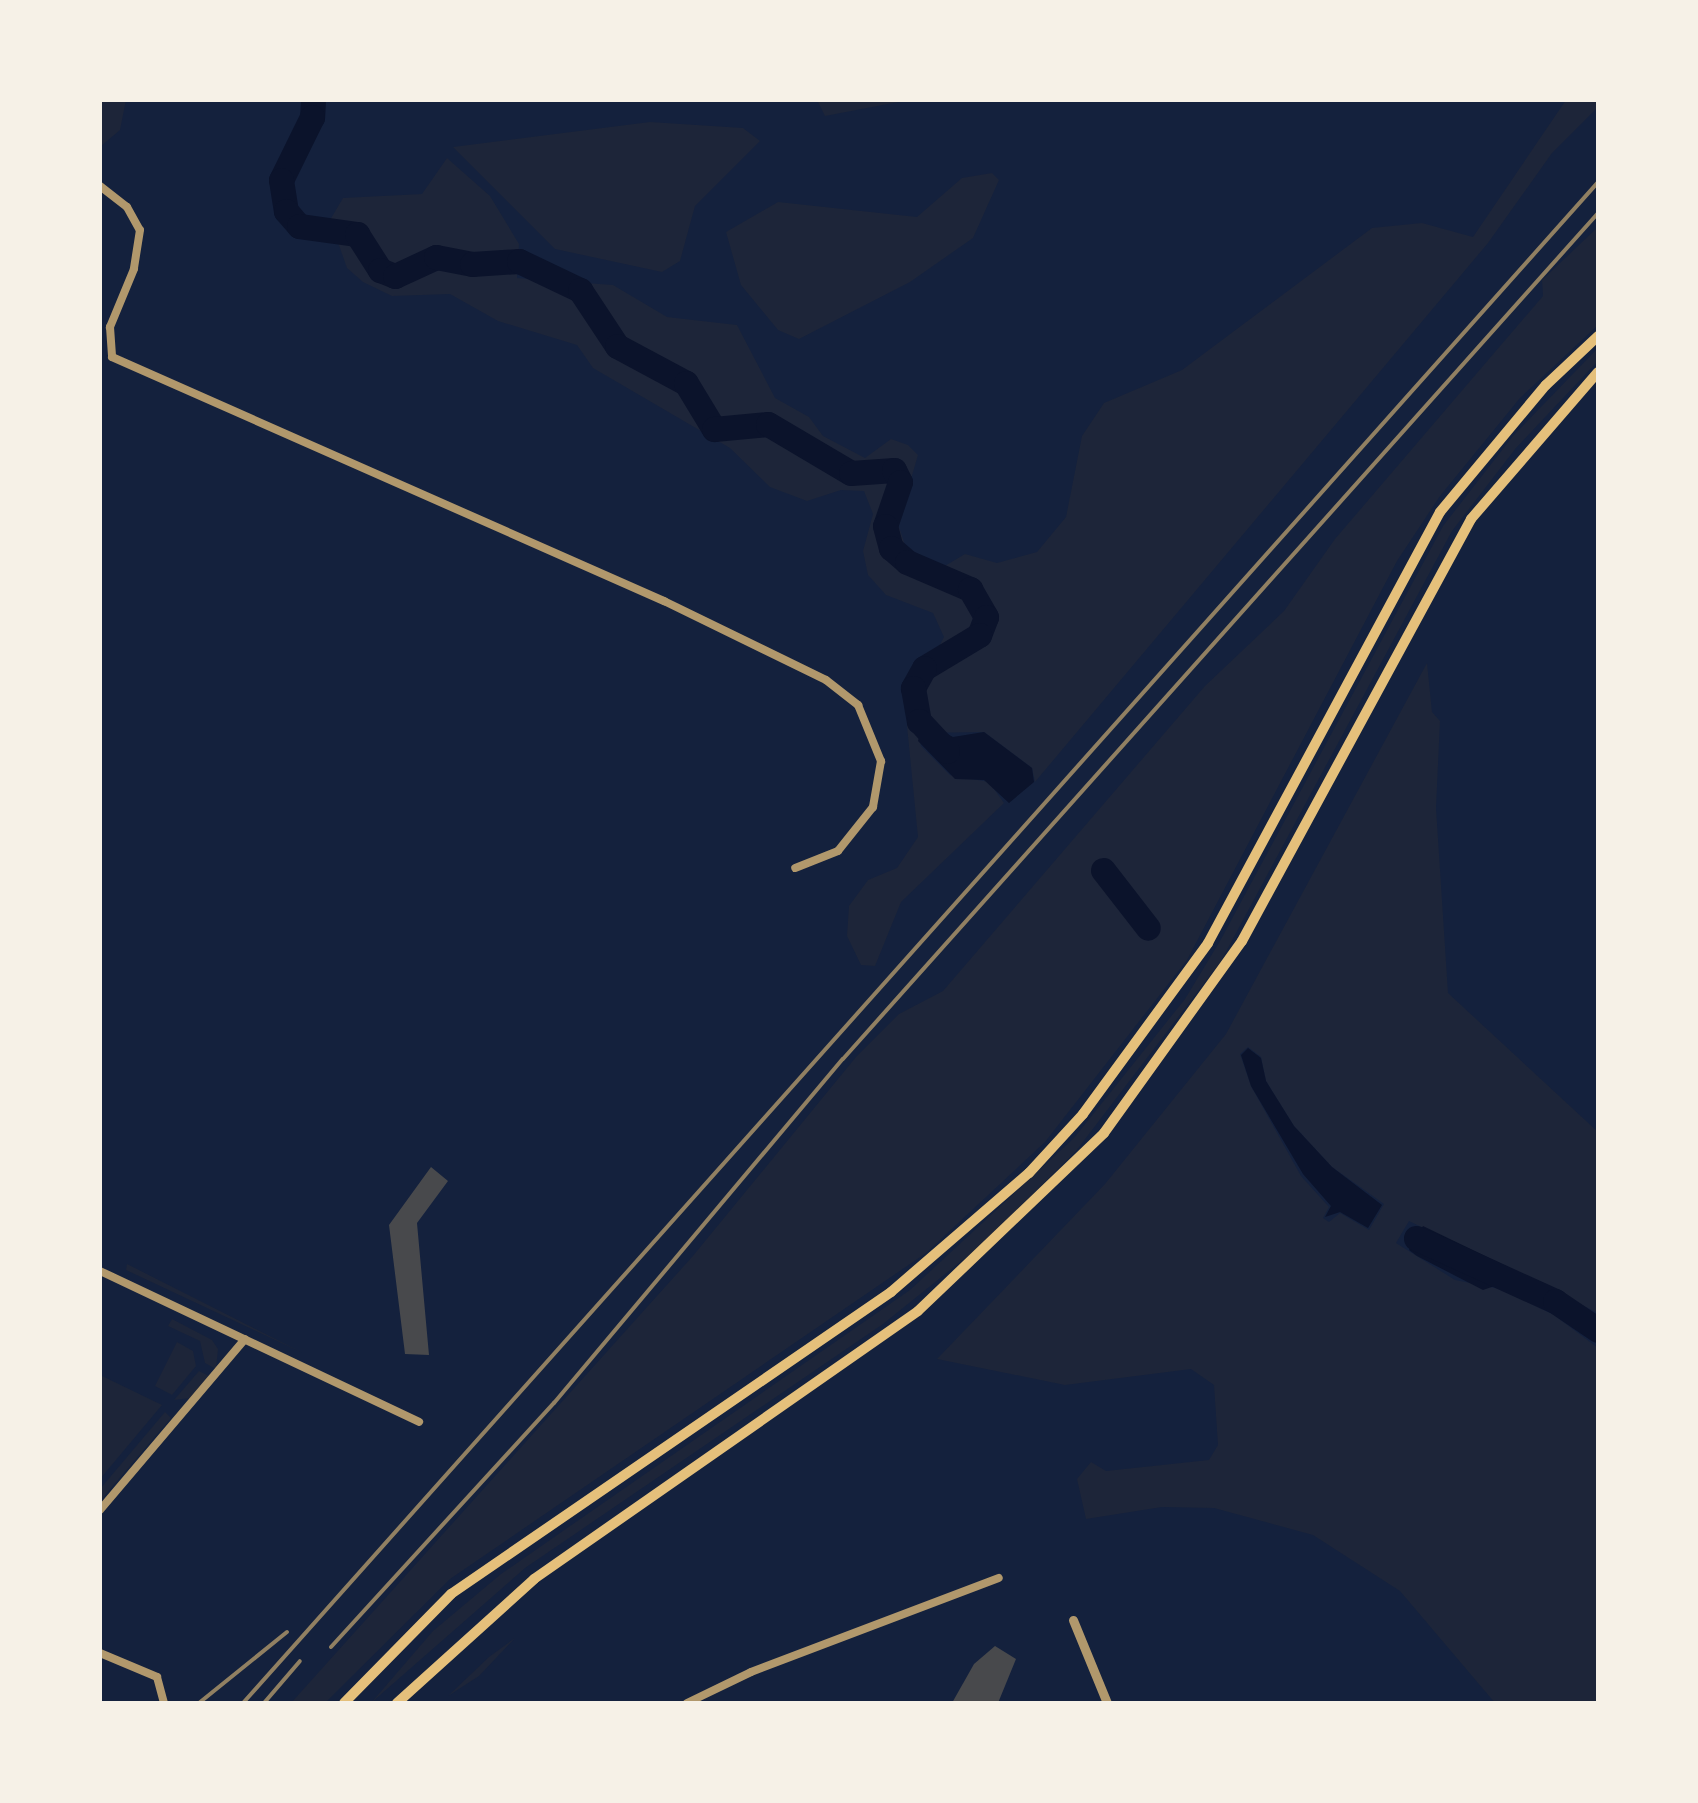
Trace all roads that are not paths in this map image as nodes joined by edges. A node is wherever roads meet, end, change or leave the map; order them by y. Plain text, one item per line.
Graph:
1 (100, 186) edge
2 (1598, 336) edge
3 (1598, 372) edge
4 (795, 868) dead end
5 (100, 1272) edge
6 (244, 1339) junction
7 (419, 1422) dead end
8 (100, 1510) edge
9 (999, 1578) dead end
10 (1073, 1620) dead end
11 (100, 1653) edge
12 (165, 1698) edge
13 (344, 1703) edge
14 (396, 1703) edge
15 (687, 1703) edge
16 (1107, 1703) edge

1 - 4 street
2 - 13 main road
3 - 14 main road
5 - 6 street
6 - 7 street
6 - 8 street
9 - 15 street
10 - 16 street
11 - 12 street

